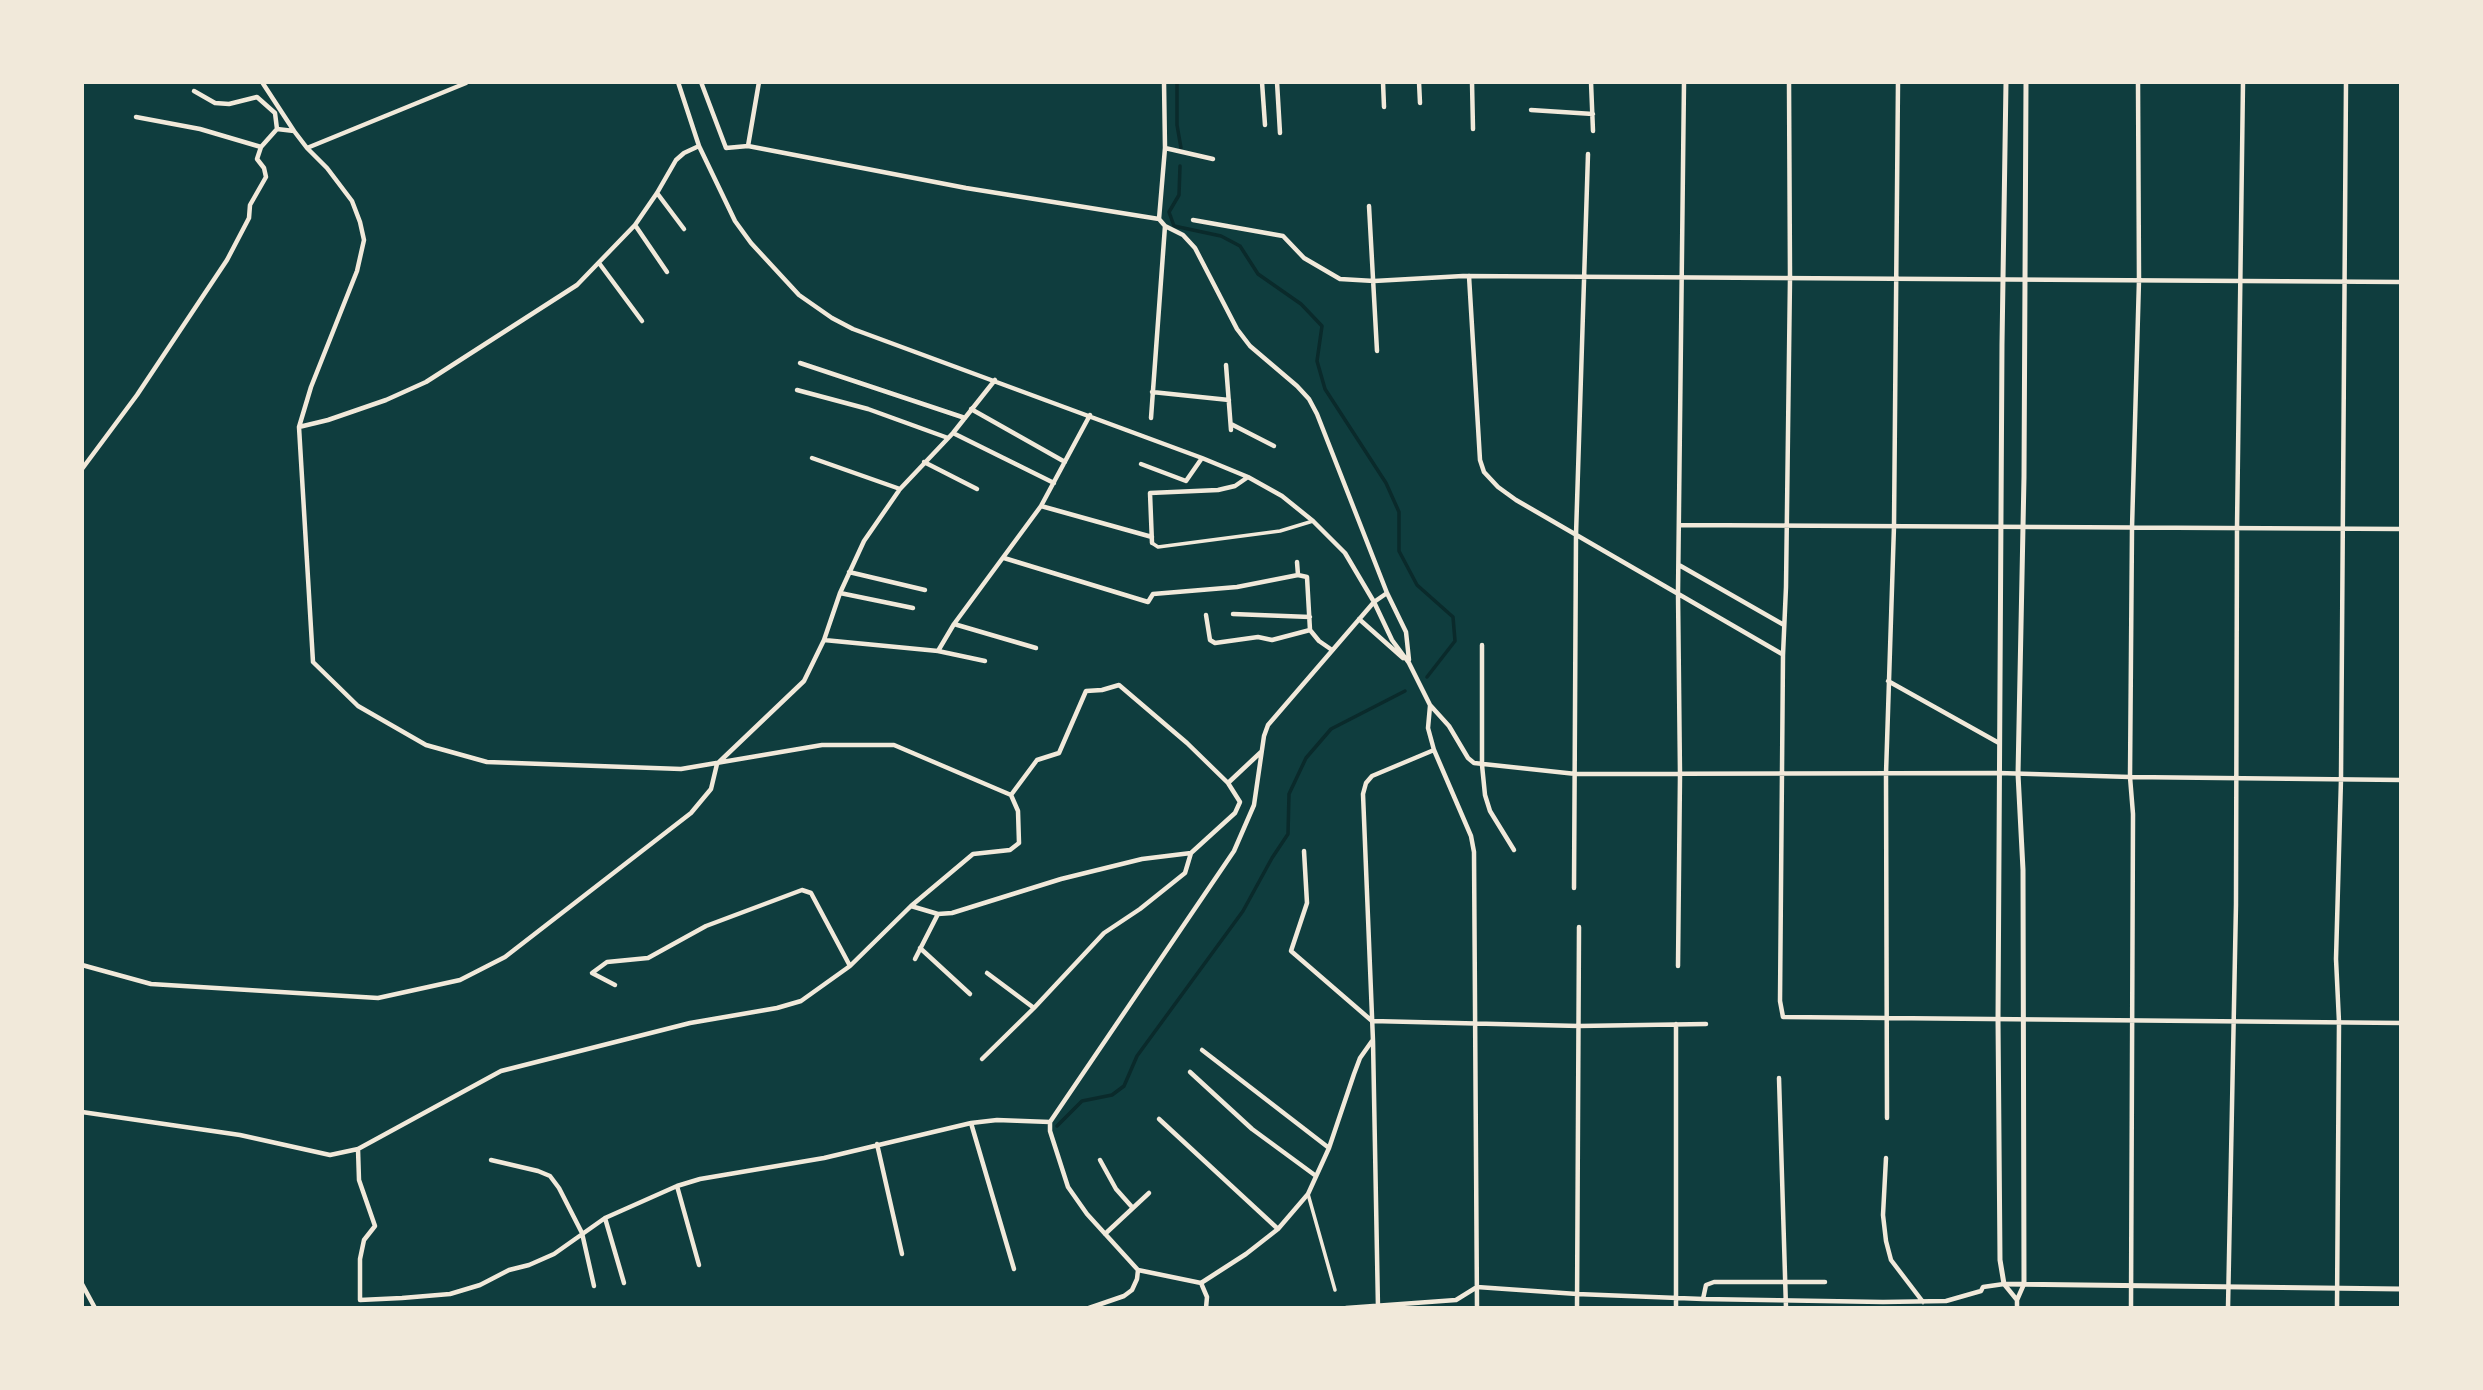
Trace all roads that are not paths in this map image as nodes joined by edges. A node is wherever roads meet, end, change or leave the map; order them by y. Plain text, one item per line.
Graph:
1 (262, 82) edge
2 (678, 82) edge
3 (701, 82) edge
4 (759, 82) edge
5 (1164, 82) edge
6 (1262, 82) edge
7 (1277, 82) edge
8 (1383, 82) edge
9 (1419, 82) edge
10 (1472, 82) edge
11 (1591, 82) edge
12 (1684, 82) edge
13 (1789, 82) edge
14 (1898, 82) edge
15 (2006, 82) edge
16 (2026, 82) edge
17 (2138, 82) edge
18 (2243, 82) edge
19 (2346, 82) edge
20 (466, 83) edge
21 (194, 91) dead end
22 (1420, 103) dead end
23 (1384, 107) dead end
24 (1531, 110) dead end
25 (1593, 114) junction
26 (136, 117) dead end
27 (1265, 125) dead end
28 (277, 129) junction
29 (1473, 129) dead end
30 (293, 131) junction
31 (1593, 131) dead end
32 (1280, 133) dead end
33 (699, 146) junction
34 (748, 146) junction
35 (261, 147) junction
36 (307, 148) junction
37 (1165, 148) junction
38 (1588, 154) dead end
39 (1213, 159) dead end
40 (657, 193) junction
41 (1370, 206) dead end
42 (1159, 219) junction
43 (1193, 220) dead end
44 (635, 225) junction
45 (1165, 226) junction
46 (684, 229) dead end
47 (599, 263) junction
48 (667, 272) dead end
49 (1469, 276) junction
50 (1583, 276) junction
51 (1683, 277) junction
52 (1790, 278) junction
53 (1895, 278) junction
54 (2003, 279) junction
55 (2023, 279) junction
56 (2138, 280) junction
57 (1374, 281) junction
58 (2240, 281) junction
59 (2344, 282) junction
60 (2401, 282) edge
61 (642, 321) dead end
62 (1377, 351) dead end
63 (800, 363) dead end
64 (1226, 365) dead end
65 (995, 380) junction
66 (797, 390) dead end
67 (1152, 393) junction
68 (1229, 400) junction
69 (971, 409) junction
70 (1090, 415) junction
71 (965, 418) junction
72 (1151, 418) dead end
73 (299, 427) junction
74 (953, 433) junction
75 (948, 438) junction
76 (1274, 446) dead end
77 (812, 458) dead end
78 (1202, 458) junction
79 (923, 462) junction
80 (1065, 462) junction
81 (1141, 464) dead end
82 (82, 469) edge
83 (1248, 477) junction
84 (1054, 483) junction
85 (900, 489) junction
86 (977, 489) dead end
87 (1041, 506) junction
88 (1313, 521) junction
89 (1681, 525) junction
90 (1787, 526) junction
91 (1894, 526) junction
92 (2001, 527) junction
93 (2023, 527) junction
94 (2132, 528) junction
95 (2237, 528) junction
96 (2342, 529) junction
97 (2401, 529) edge
98 (1576, 535) junction
99 (1152, 540) junction
100 (1004, 558) junction
101 (1297, 562) dead end
102 (1678, 565) junction
103 (849, 572) junction
104 (1298, 575) junction
105 (925, 590) dead end
106 (840, 593) junction
107 (1387, 593) junction
108 (1678, 593) junction
109 (1374, 602) junction
110 (913, 608) dead end
111 (1233, 614) dead end
112 (1206, 615) dead end
113 (1310, 617) junction
114 (1359, 619) junction
115 (954, 624) junction
116 (1784, 625) junction
117 (1310, 631) junction
118 (824, 640) junction
119 (1482, 645) dead end
120 (1037, 648) dead end
121 (1332, 650) junction
122 (938, 651) junction
123 (1783, 655) junction
124 (985, 661) dead end
125 (1409, 663) junction
126 (1888, 681) junction
127 (1430, 705) junction
128 (1999, 743) junction
129 (1434, 750) junction
130 (1262, 751) junction
131 (717, 764) junction
132 (1482, 765) junction
133 (1783, 773) junction
134 (1999, 773) junction
135 (1576, 774) junction
136 (1886, 774) junction
137 (2018, 774) junction
138 (1680, 775) junction
139 (2130, 777) junction
140 (2236, 779) junction
141 (2341, 779) junction
142 (2401, 780) edge
143 (1228, 783) junction
144 (1011, 794) junction
145 (1514, 850) dead end
146 (1304, 851) dead end
147 (1191, 853) junction
148 (1574, 888) dead end
149 (911, 906) junction
150 (938, 914) junction
151 (1579, 927) dead end
152 (920, 948) junction
153 (915, 959) dead end
154 (82, 965) edge
155 (1678, 965) dead end
156 (850, 966) junction
157 (987, 973) dead end
158 (615, 985) dead end
159 (970, 994) dead end
160 (1034, 1008) junction
161 (1887, 1018) junction
162 (1998, 1019) junction
163 (2024, 1019) junction
164 (2131, 1020) junction
165 (1372, 1021) junction
166 (2234, 1021) junction
167 (2339, 1022) junction
168 (2401, 1023) edge
169 (1475, 1024) junction
170 (1676, 1024) junction
171 (1706, 1024) dead end
172 (1579, 1026) junction
173 (1373, 1041) junction
174 (1202, 1051) dead end
175 (982, 1059) dead end
176 (1190, 1072) dead end
177 (1779, 1078) dead end
178 (82, 1112) edge
179 (1887, 1118) dead end
180 (1159, 1119) dead end
181 (1051, 1122) junction
182 (971, 1123) junction
183 (877, 1144) junction
184 (1329, 1147) junction
185 (358, 1150) junction
186 (1886, 1158) dead end
187 (491, 1160) dead end
188 (1100, 1160) dead end
189 (1316, 1177) junction
190 (677, 1186) junction
191 (1149, 1193) dead end
192 (1308, 1194) junction
193 (1132, 1207) junction
194 (605, 1218) junction
195 (1278, 1228) junction
196 (582, 1233) junction
197 (1105, 1234) junction
198 (902, 1254) dead end
199 (699, 1265) dead end
200 (1014, 1269) dead end
201 (1138, 1270) junction
202 (1786, 1282) junction
203 (1825, 1282) dead end
204 (624, 1283) dead end
205 (1200, 1283) junction
206 (82, 1284) edge
207 (2004, 1284) junction
208 (2024, 1284) junction
209 (594, 1286) dead end
210 (2131, 1286) junction
211 (1477, 1287) junction
212 (2228, 1287) junction
213 (2337, 1288) junction
214 (2401, 1289) edge
215 (1335, 1290) dead end
216 (1577, 1294) junction
217 (1676, 1297) junction
218 (1703, 1299) junction
219 (2017, 1300) junction
220 (1786, 1301) junction
221 (1923, 1302) junction
222 (1883, 1305) edge
223 (1379, 1306) edge
224 (96, 1308) edge
225 (1089, 1308) edge
226 (1206, 1308) edge
227 (1346, 1308) edge
228 (1477, 1308) edge
229 (1577, 1308) edge
230 (1676, 1308) edge
231 (1786, 1308) edge
232 (2017, 1308) edge
233 (2131, 1308) edge
234 (2228, 1308) edge
235 (2337, 1308) edge

1 - 30 street
2 - 33 street
3 - 34 street
4 - 34 street
5 - 37 street
6 - 27 street
7 - 32 street
8 - 23 street
9 - 22 street
10 - 29 street
11 - 25 street
12 - 51 street
13 - 52 street
14 - 53 street
15 - 54 street
16 - 55 street
17 - 56 street
18 - 58 street
19 - 59 street
20 - 36 street
21 - 28 street
24 - 25 street
25 - 31 street
26 - 35 street
28 - 30 street
28 - 35 street
30 - 36 street
33 - 40 street
33 - 65 street
34 - 42 street
35 - 82 street
36 - 73 street
37 - 39 street
37 - 42 street
38 - 50 street
40 - 44 street
40 - 46 street
41 - 57 street
42 - 45 street
43 - 57 street
44 - 47 street
44 - 48 street
45 - 67 street
45 - 107 street
47 - 61 street
47 - 73 street
49 - 50 street
49 - 57 street
49 - 98 street
50 - 51 street
50 - 98 street
51 - 52 street
51 - 89 street
52 - 53 street
52 - 90 street
53 - 54 street
53 - 91 street
54 - 55 street
54 - 92 street
55 - 56 street
55 - 93 street
56 - 58 street
56 - 94 street
57 - 62 street
58 - 59 street
58 - 95 street
59 - 60 street
59 - 96 street
63 - 71 street
64 - 68 street
65 - 69 street
65 - 70 street
66 - 75 street
67 - 68 street
67 - 72 street
68 - 76 street
69 - 71 street
69 - 80 street
70 - 78 street
70 - 80 street
71 - 74 street
73 - 131 street
74 - 75 street
74 - 84 street
75 - 79 street
77 - 85 street
78 - 81 street
78 - 83 street
79 - 85 street
79 - 86 street
80 - 84 street
83 - 88 street
83 - 99 street
84 - 87 street
85 - 103 street
87 - 99 street
87 - 100 street
88 - 99 street
88 - 109 street
89 - 90 street
89 - 102 street
90 - 91 street
90 - 116 street
91 - 92 street
91 - 126 street
92 - 93 street
92 - 128 street
93 - 94 street
93 - 137 street
94 - 95 street
94 - 139 street
95 - 96 street
95 - 140 street
96 - 97 street
96 - 141 street
98 - 108 street
98 - 135 street
100 - 104 street
100 - 115 street
101 - 104 street
102 - 108 street
102 - 116 street
103 - 105 street
103 - 106 street
104 - 113 street
106 - 110 street
106 - 118 street
107 - 109 street
107 - 125 street
108 - 123 street
108 - 138 street
109 - 114 street
109 - 125 street
111 - 113 street
112 - 117 street
113 - 117 street
114 - 121 street
114 - 125 street
115 - 120 street
115 - 122 street
116 - 123 street
117 - 121 street
118 - 122 street
118 - 131 street
119 - 132 street
121 - 130 street
122 - 124 street
123 - 133 street
125 - 127 street
126 - 128 street
126 - 136 street
127 - 129 street
127 - 132 street
128 - 134 street
129 - 165 street
129 - 169 street
130 - 143 street
130 - 181 street
131 - 144 street
131 - 154 street
132 - 135 street
132 - 145 street
133 - 136 street
133 - 138 street
133 - 161 street
134 - 136 street
134 - 137 street
134 - 162 street
135 - 138 street
135 - 148 street
136 - 161 street
137 - 139 street
137 - 163 street
138 - 155 street
139 - 140 street
139 - 164 street
140 - 141 street
140 - 166 street
141 - 142 street
141 - 167 street
143 - 144 street
143 - 147 street
144 - 149 street
146 - 165 street
147 - 150 street
147 - 160 street
149 - 150 street
149 - 156 street
150 - 152 street
151 - 172 street
152 - 153 street
152 - 159 street
156 - 158 street
156 - 185 street
157 - 160 street
160 - 175 street
161 - 162 street
161 - 179 street
162 - 163 street
162 - 207 street
163 - 164 street
163 - 208 street
164 - 166 street
164 - 210 street
165 - 169 street
165 - 173 street
166 - 167 street
166 - 212 street
167 - 168 street
167 - 213 street
169 - 172 street
169 - 211 street
170 - 171 street
170 - 172 street
170 - 217 street
172 - 216 street
173 - 184 street
173 - 223 street
174 - 184 street
176 - 189 street
177 - 202 street
178 - 185 street
180 - 195 street
181 - 182 street
181 - 197 street
182 - 183 street
182 - 200 street
183 - 190 street
183 - 198 street
184 - 189 street
185 - 196 street
186 - 221 street
187 - 196 street
188 - 193 street
189 - 192 street
190 - 194 street
190 - 199 street
191 - 193 street
192 - 195 street
192 - 215 street
193 - 197 street
194 - 196 street
194 - 204 street
195 - 205 street
196 - 209 street
197 - 201 street
201 - 205 street
201 - 225 street
202 - 203 street
202 - 218 street
202 - 220 street
205 - 226 street
206 - 224 street
207 - 208 street
207 - 219 street
207 - 221 street
208 - 210 street
208 - 219 street
210 - 212 street
210 - 233 street
211 - 216 street
211 - 223 street
211 - 228 street
212 - 213 street
212 - 234 street
213 - 214 street
213 - 235 street
216 - 217 street
216 - 229 street
217 - 218 street
217 - 230 street
218 - 220 street
219 - 232 street
220 - 222 street
220 - 231 street
221 - 222 street
223 - 227 street

